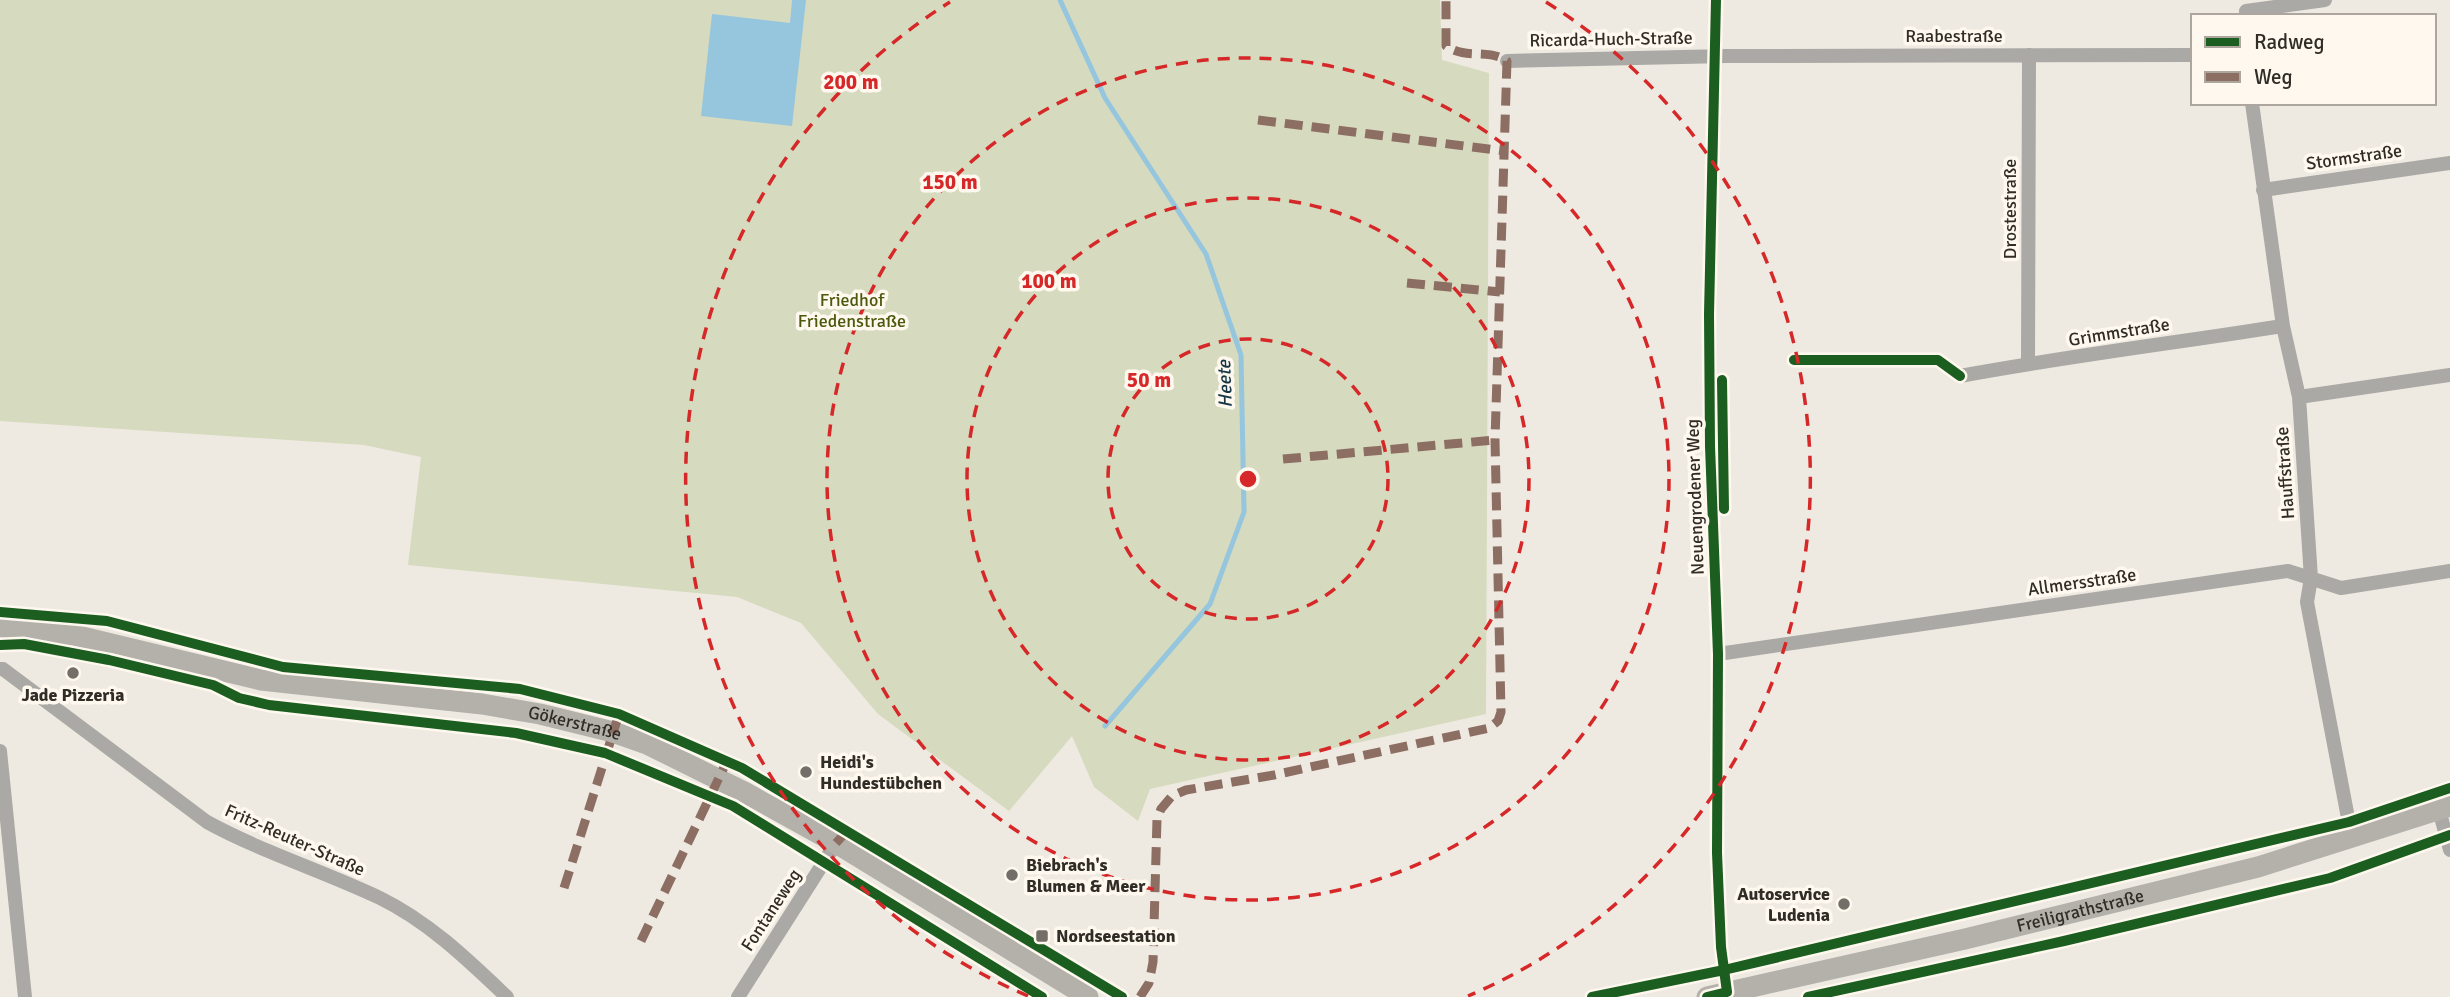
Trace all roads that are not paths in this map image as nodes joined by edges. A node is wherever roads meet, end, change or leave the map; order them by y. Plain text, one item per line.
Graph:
1 (1716, 0) edge
2 (2325, 0) edge
3 (2246, 14) edge
4 (2029, 55) junction
5 (2191, 55) edge
6 (1716, 56) junction
7 (1507, 61) dead end
8 (2252, 105) edge
9 (2450, 163) edge
10 (2263, 190) junction
11 (2283, 326) junction
12 (2028, 363) junction
13 (2450, 375) edge
14 (1960, 376) dead end
15 (2299, 397) junction
16 (2450, 570) edge
17 (2311, 578) junction
18 (0, 627) edge
19 (1718, 654) junction
20 (0, 669) edge
21 (0, 751) edge
22 (2445, 808) edge
23 (2352, 839) junction
24 (836, 843) junction
25 (2450, 850) edge
26 (1717, 995) edge
27 (25, 997) edge
28 (508, 997) edge
29 (738, 997) edge
30 (1088, 997) edge

1 - 6 street, Neuengrodener Weg
2 - 3 street
4 - 5 street, Raabestraße
4 - 6 street, Raabestraße
4 - 12 street, Drostestraße
6 - 7 street, Ricarda-Huch-Straße
6 - 19 street, Neuengrodener Weg
8 - 10 street, Hauffstraße
9 - 10 street, Stormstraße
10 - 11 street, Hauffstraße
11 - 12 street, Grimmstraße
11 - 15 street, Hauffstraße
12 - 14 street, Grimmstraße
13 - 15 street
15 - 17 street, Hauffstraße
16 - 17 street, Allmersstraße
17 - 19 street, Allmersstraße
17 - 23 street, Hauffstraße
18 - 24 main road, Gökerstraße
19 - 26 street, Neuengrodener Weg
20 - 28 street, Fritz-Reuter-Straße
21 - 27 street
22 - 23 main road, Freiligrathstraße
22 - 25 street
23 - 26 main road, Freiligrathstraße
24 - 29 street, Fontaneweg
24 - 30 main road, Gökerstraße

